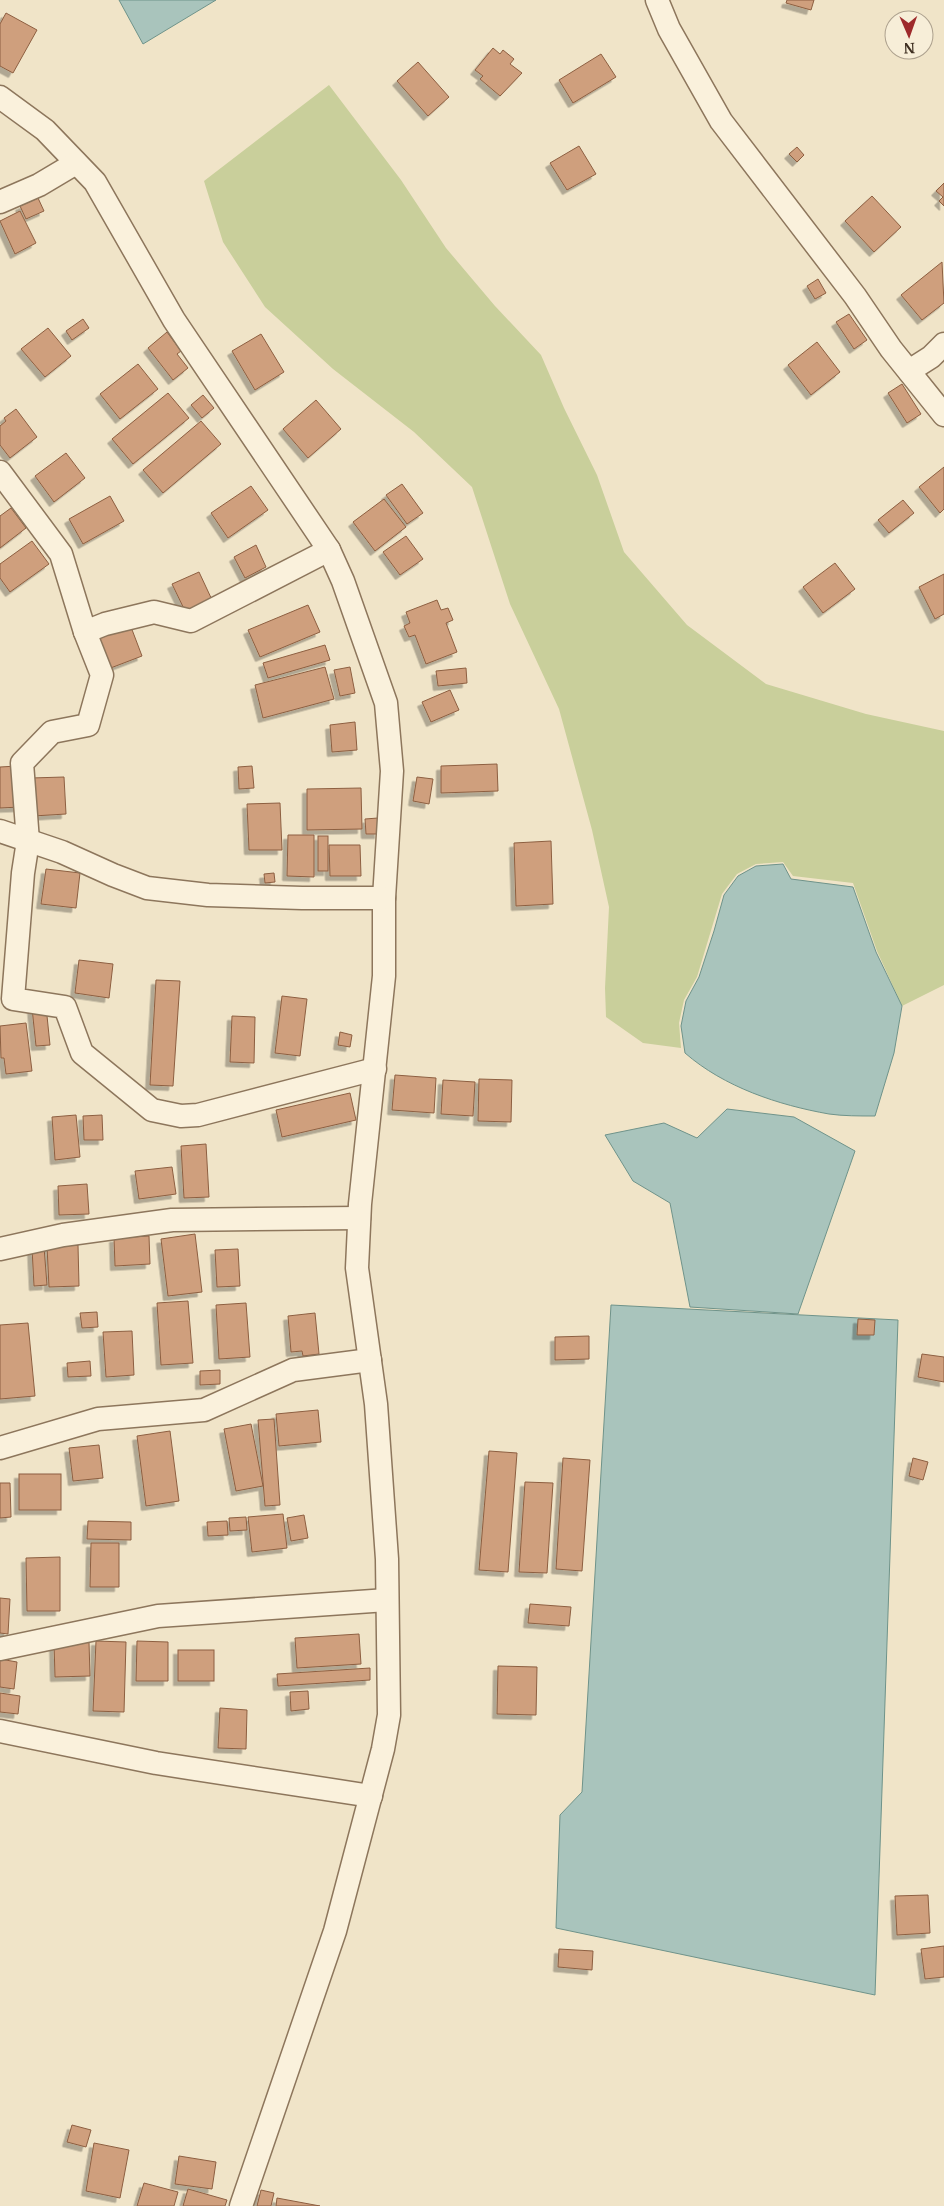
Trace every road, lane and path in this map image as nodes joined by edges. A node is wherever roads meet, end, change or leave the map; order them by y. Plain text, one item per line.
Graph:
1 (657, 0) edge
2 (0, 97) edge
3 (76, 163) junction
4 (0, 202) edge
5 (944, 344) edge
6 (909, 372) junction
7 (944, 415) edge
8 (0, 472) edge
9 (329, 550) junction
10 (85, 632) junction
11 (0, 831) edge
12 (28, 840) junction
13 (384, 898) junction
14 (375, 1069) junction
15 (359, 1218) junction
16 (0, 1249) edge
17 (370, 1360) junction
18 (0, 1448) edge
19 (387, 1600) junction
20 (0, 1649) edge
21 (0, 1731) edge
22 (371, 1796) junction
23 (241, 2206) edge

1 - 6 street
2 - 3 street
3 - 4 street
3 - 9 street
5 - 6 street
6 - 7 street
8 - 10 street
9 - 10 street
9 - 13 street
10 - 12 street
11 - 12 street
12 - 13 street
12 - 14 street
13 - 14 street
14 - 15 street
15 - 16 street
15 - 17 street
17 - 18 street
17 - 19 street
19 - 20 street
19 - 22 street
21 - 22 street
22 - 23 street

